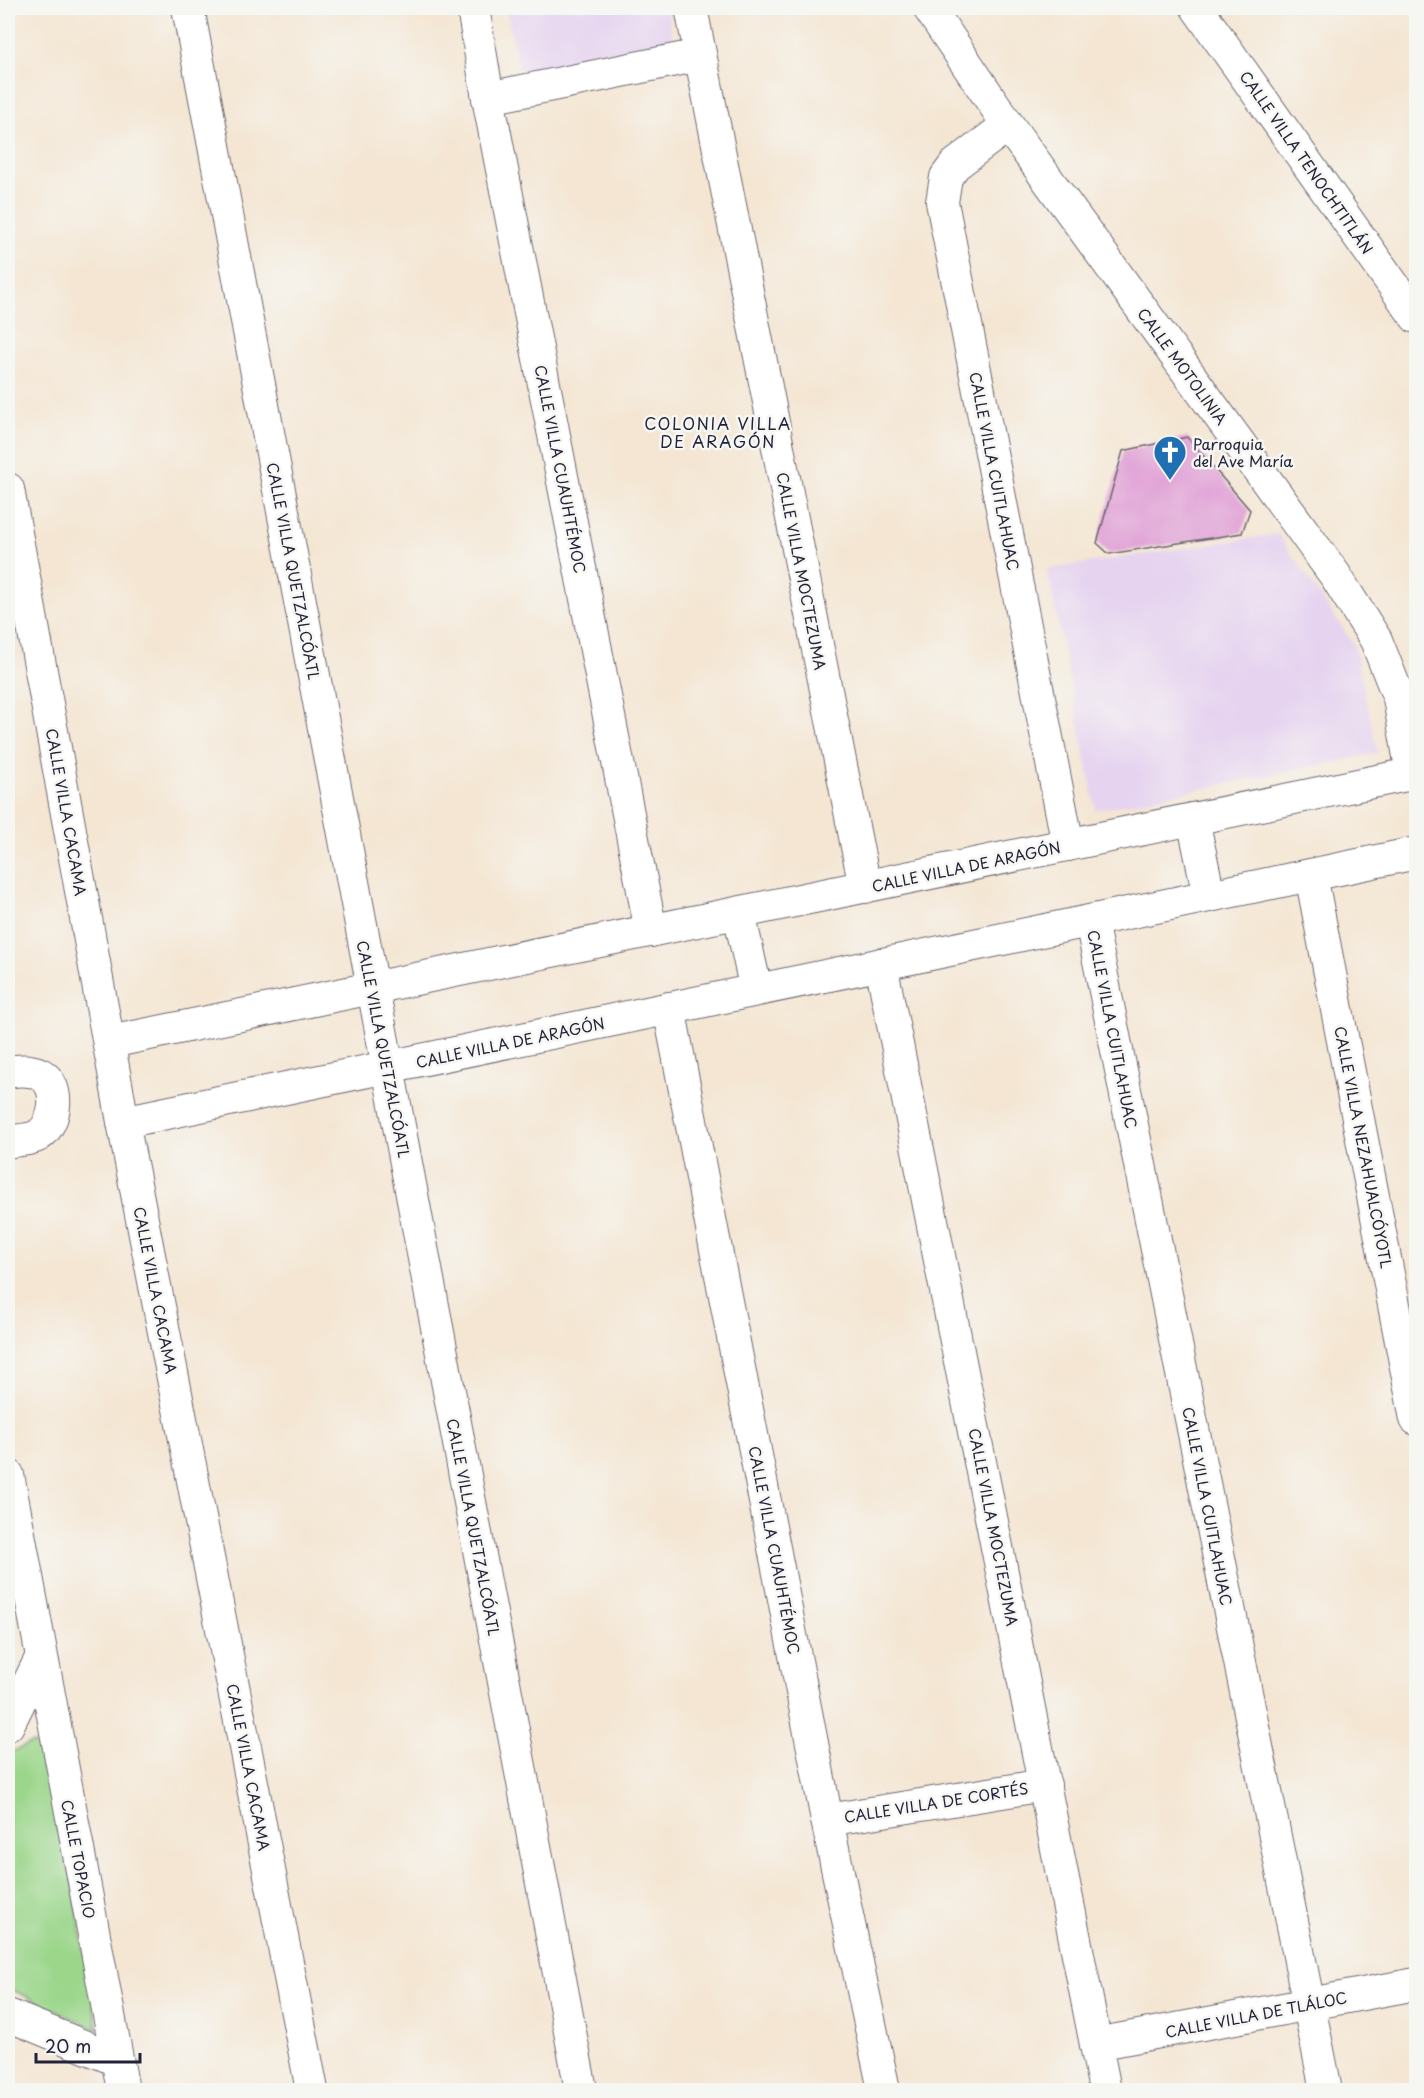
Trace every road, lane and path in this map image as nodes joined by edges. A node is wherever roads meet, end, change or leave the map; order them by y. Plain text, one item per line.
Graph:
1 (188, 8) edge
2 (473, 8) edge
3 (691, 8) edge
4 (929, 8) edge
5 (1197, 8) edge
6 (700, 55) junction
7 (488, 99) junction
8 (1008, 125) junction
9 (1416, 317) edge
10 (8, 489) edge
11 (1414, 773) edge
12 (1193, 819) junction
13 (1068, 845) junction
14 (1416, 853) edge
15 (1311, 875) junction
16 (865, 887) junction
17 (1209, 896) junction
18 (739, 913) junction
19 (1091, 921) junction
20 (651, 931) junction
21 (882, 964) junction
22 (373, 988) junction
23 (756, 990) junction
24 (669, 1008) junction
25 (110, 1042) junction
26 (387, 1067) junction
27 (8, 1072) edge
28 (123, 1122) junction
29 (8, 1142) edge
30 (1416, 1419) edge
31 (8, 1475) edge
32 (41, 1658) junction
33 (8, 1725) edge
34 (1046, 1785) junction
35 (827, 1820) junction
36 (1416, 1984) edge
37 (1308, 2004) junction
38 (8, 2015) edge
39 (1096, 2044) junction
40 (117, 2060) junction
41 (123, 2091) edge
42 (312, 2091) edge
43 (581, 2091) edge
44 (884, 2091) edge
45 (1105, 2091) edge
46 (1326, 2091) edge

1 - 22 street, CALLE VILLA QUETZALCÓATL
2 - 7 street, CALLE VILLA CUAUHTÉMOC
3 - 6 street, CALLE VILLA MOCTEZUMA
4 - 8 street, CALLE MOTOLINIA
5 - 9 street, CALLE VILLA TENOCHTITLÁN
6 - 7 street
6 - 16 street, CALLE VILLA MOCTEZUMA
7 - 20 street, CALLE VILLA CUAUHTÉMOC
8 - 11 street, CALLE MOTOLINIA
8 - 13 street, CALLE VILLA CUITLAHUAC
10 - 25 street, CALLE VILLA CACAMA
11 - 12 street, CALLE VILLA DE ARAGÓN
12 - 13 street, CALLE VILLA DE ARAGÓN
12 - 17 street
13 - 16 street, CALLE VILLA DE ARAGÓN
14 - 15 street, CALLE VILLA DE ARAGÓN
15 - 17 street, CALLE VILLA DE ARAGÓN
15 - 30 street, CALLE VILLA NEZAHUALCÓYOTL
16 - 18 street, CALLE VILLA DE ARAGÓN
17 - 19 street, CALLE VILLA DE ARAGÓN
18 - 20 street, CALLE VILLA DE ARAGÓN
18 - 23 street
19 - 21 street, CALLE VILLA DE ARAGÓN
19 - 37 street, CALLE VILLA CUITLAHUAC
20 - 22 street, CALLE VILLA DE ARAGÓN
21 - 23 street, CALLE VILLA DE ARAGÓN
21 - 34 street, CALLE VILLA MOCTEZUMA
22 - 25 street, CALLE VILLA DE ARAGÓN
22 - 26 street, CALLE VILLA QUETZALCÓATL
23 - 24 street, CALLE VILLA DE ARAGÓN
24 - 26 street, CALLE VILLA DE ARAGÓN
24 - 35 street, CALLE VILLA CUAUHTÉMOC
25 - 28 street, CALLE VILLA CACAMA
26 - 28 street, CALLE VILLA DE ARAGÓN
26 - 43 street, CALLE VILLA QUETZALCÓATL
27 - 29 street
28 - 42 street, CALLE VILLA CACAMA
31 - 32 street, CALLE TOPACIO
32 - 33 street
32 - 40 street, CALLE TOPACIO
34 - 35 street, CALLE VILLA DE CORTÉS
34 - 39 street, CALLE VILLA MOCTEZUMA
35 - 44 street, CALLE VILLA CUAUHTÉMOC
36 - 37 street, CALLE VILLA DE TLÁLOC
37 - 39 street, CALLE VILLA DE TLÁLOC
37 - 46 street, CALLE VILLA CUITLAHUAC
38 - 40 street
39 - 45 street, CALLE VILLA MOCTEZUMA
40 - 41 street, CALLE TOPACIO

